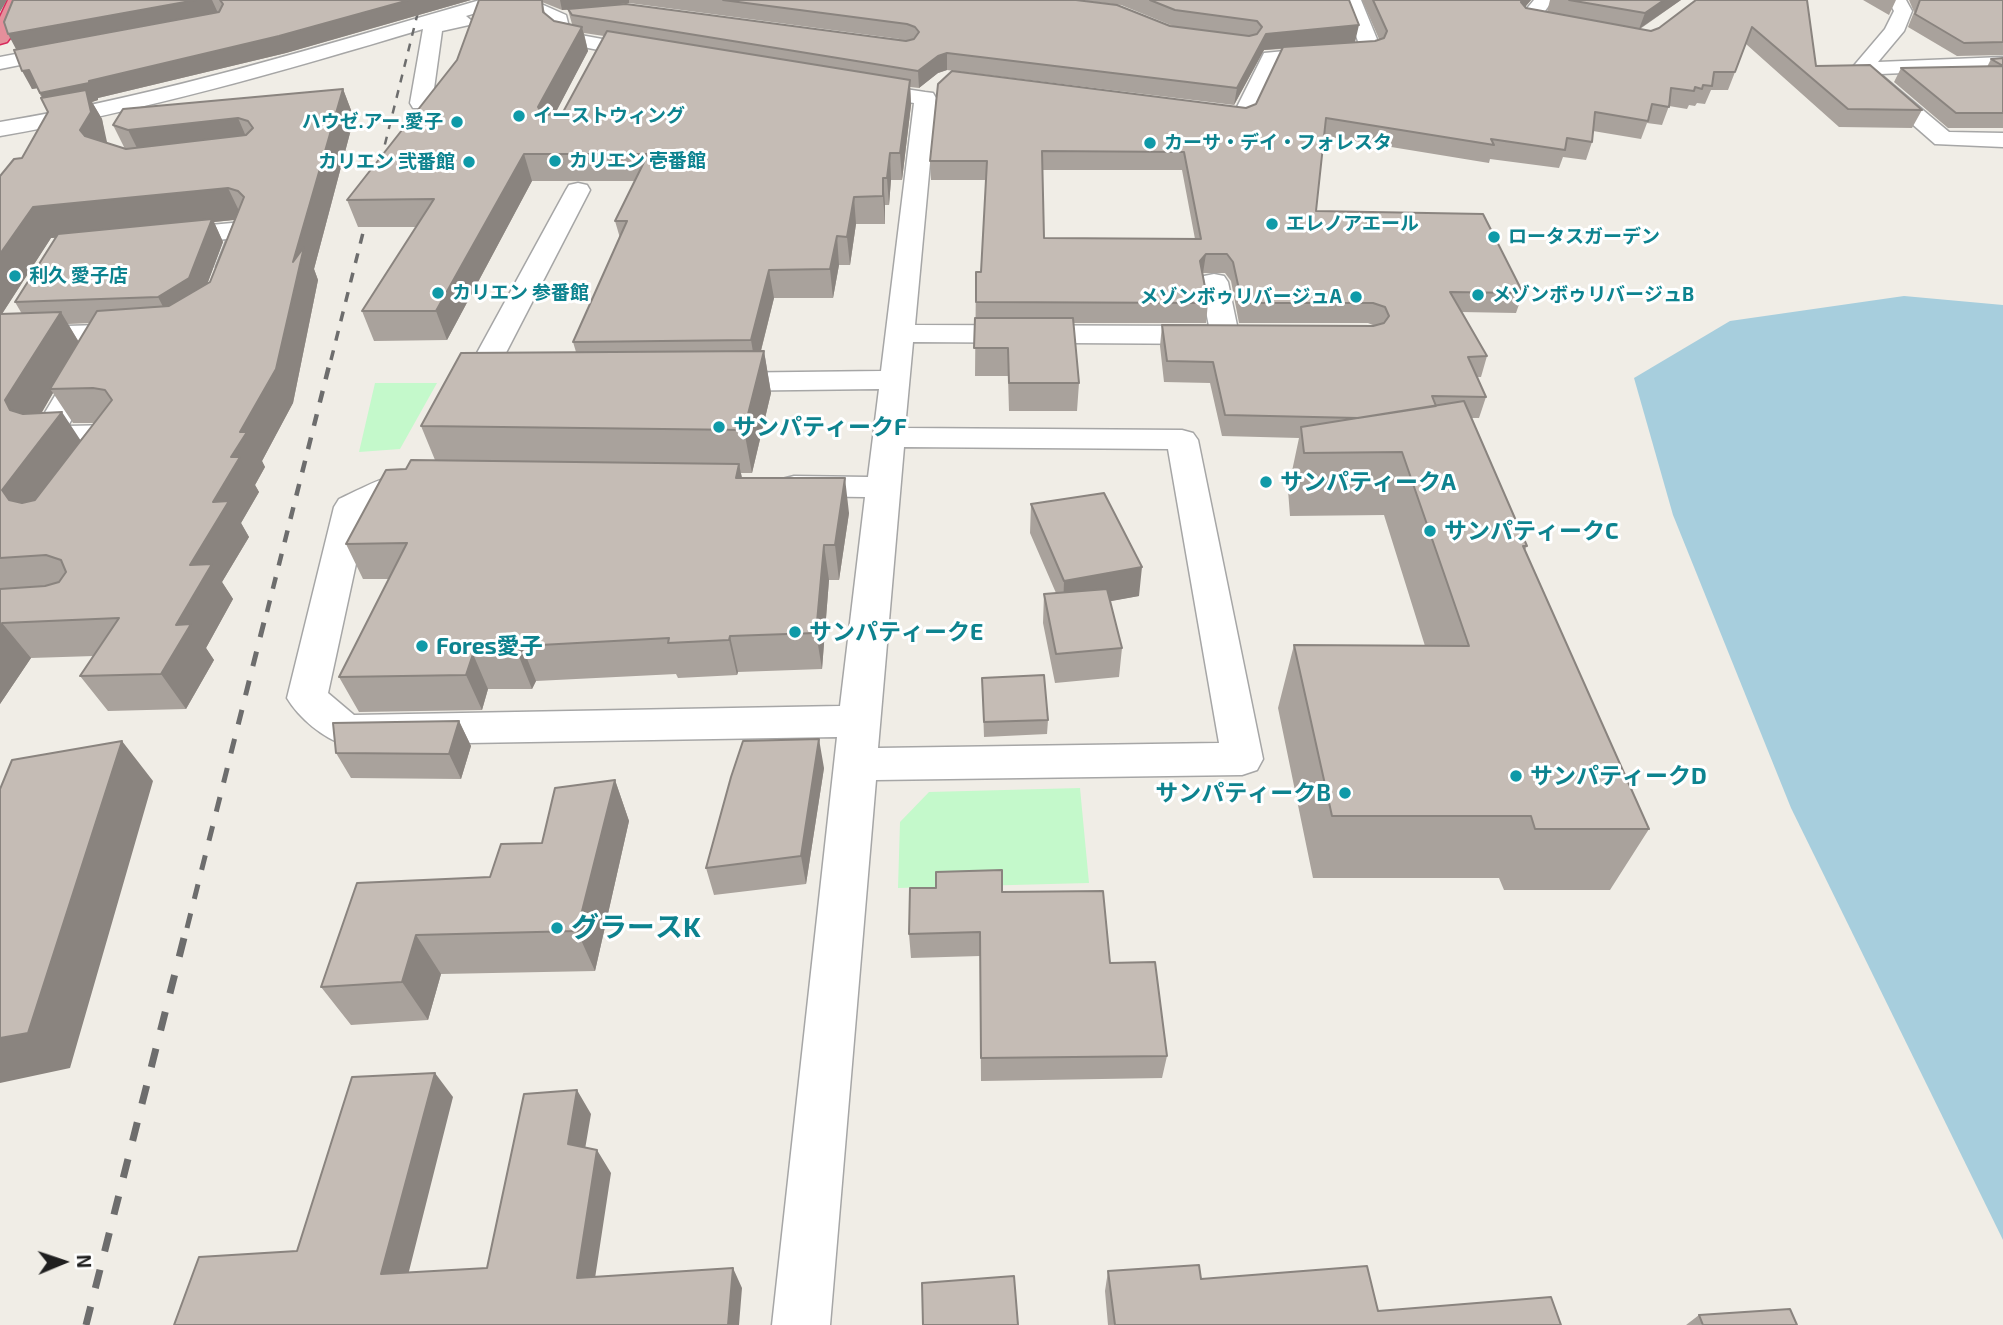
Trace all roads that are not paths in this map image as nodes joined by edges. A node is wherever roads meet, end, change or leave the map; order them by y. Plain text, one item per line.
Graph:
1 (17, 0) edge
2 (499, 0) edge
3 (1352, 0) edge
4 (1544, 0) edge
5 (1897, 0) edge
6 (505, 12) edge
7 (1593, 30) edge
8 (0, 38) edge
9 (86, 47) edge
10 (684, 60) edge
11 (0, 63) edge
12 (2003, 64) edge
13 (1861, 69) junction
14 (831, 83) edge
15 (148, 101) junction
16 (421, 103) edge
17 (1175, 108) edge
18 (133, 124) edge
19 (0, 130) edge
20 (2003, 140) edge
21 (578, 190) dead end
22 (145, 239) edge
23 (1214, 282) dead end
24 (220, 294) edge
25 (8, 330) edge
26 (165, 332) edge
27 (901, 333) junction
28 (104, 334) junction
29 (894, 380) junction
30 (684, 382) edge
31 (517, 384) edge
32 (888, 437) junction
33 (84, 475) edge
34 (447, 482) edge
35 (761, 486) edge
36 (884, 487) junction
37 (858, 721) junction
38 (857, 764) junction
39 (802, 1325) edge

1 - 8 highway
2 - 15 street
3 - 17 street
4 - 7 street
5 - 13 street
6 - 10 street
6 - 16 street
9 - 11 street
12 - 13 street
13 - 20 street
14 - 27 street
15 - 18 street
15 - 19 street
21 - 31 street
22 - 24 street
23 - 27 street
25 - 28 street
26 - 28 street
27 - 29 street
28 - 33 street
29 - 30 street
29 - 32 street
32 - 36 street
32 - 38 street
34 - 37 street
35 - 36 street
36 - 37 street
37 - 38 street
38 - 39 street

